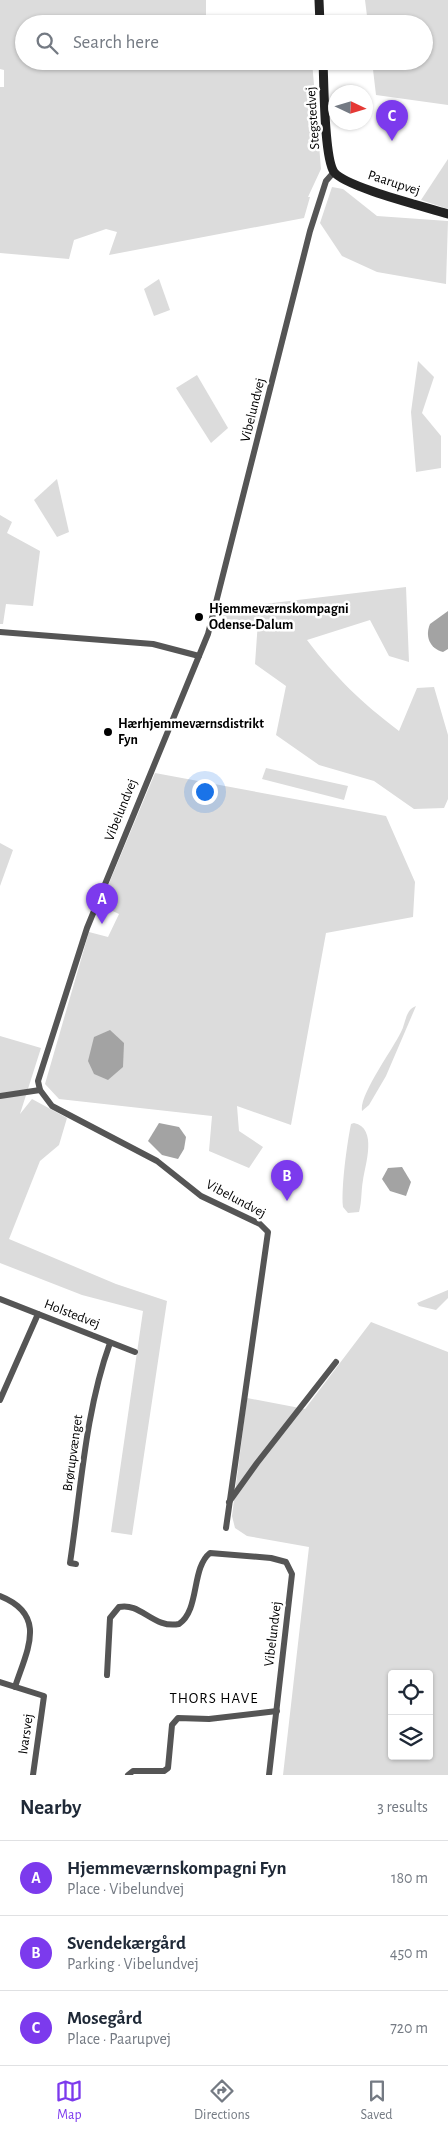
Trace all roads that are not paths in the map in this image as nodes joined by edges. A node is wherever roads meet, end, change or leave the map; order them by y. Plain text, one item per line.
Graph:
1 (319, 0) edge
2 (320, 15) edge
3 (324, 70) edge
4 (334, 172) junction
5 (448, 214) edge
6 (0, 632) edge
7 (199, 656) junction
8 (40, 1090) junction
9 (0, 1096) edge
10 (0, 1299) edge
11 (38, 1314) junction
12 (110, 1343) junction
13 (135, 1352) dead end
14 (336, 1362) dead end
15 (0, 1400) edge
16 (229, 1503) junction
17 (226, 1528) dead end
18 (76, 1564) dead end
19 (0, 1596) edge
20 (107, 1675) dead end
21 (0, 1682) edge
22 (15, 1687) junction
23 (276, 1711) junction
24 (33, 1775) edge
25 (128, 1775) edge
26 (269, 1775) edge

1 - 2 street
3 - 4 street, Stegstedvej
4 - 5 street, Paarupvej
4 - 7 street, Vibelundvej
6 - 7 street
7 - 8 street, Vibelundvej
8 - 9 street
8 - 16 street, Vibelundvej
10 - 11 street, Holstedvej
11 - 12 street, Holstedvej
11 - 15 street
12 - 13 street, Holstedvej
12 - 18 street, Brørupvænget
14 - 16 street, Vibelundvej
16 - 17 street, Vibelundvej
19 - 22 street
20 - 23 street, Vibelundvej
21 - 22 street
22 - 24 street, Ivarsvej
23 - 25 street
23 - 26 street, Vibelundvej

